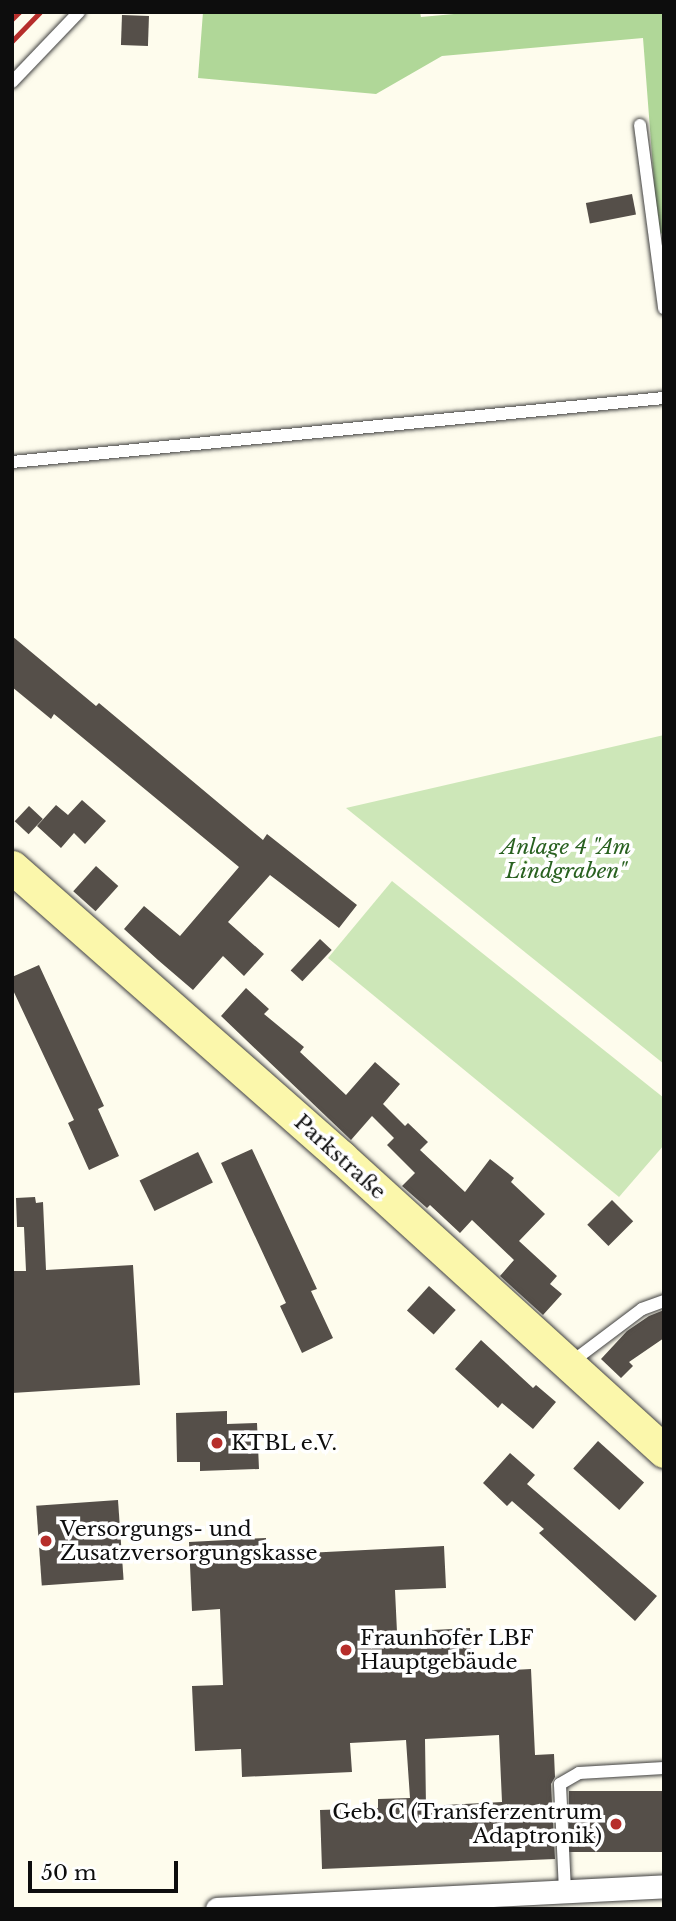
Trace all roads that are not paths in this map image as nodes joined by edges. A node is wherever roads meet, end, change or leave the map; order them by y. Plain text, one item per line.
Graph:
1 (79, 12) edge
2 (12, 82) edge
3 (640, 125) dead end
4 (664, 308) edge
5 (664, 398) edge
6 (12, 463) edge
7 (12, 867) edge
8 (664, 1301) edge
9 (568, 1364) junction
10 (664, 1451) edge
11 (664, 1768) edge
12 (664, 1886) edge
13 (565, 1891) junction
14 (442, 1903) edge
15 (217, 1909) edge

1 - 2 lane
3 - 4 lane
5 - 6 lane
7 - 9 street, Parkstraße
8 - 9 lane
9 - 10 street, Parkstraße
11 - 13 lane
12 - 13 street
13 - 14 street
14 - 15 street

